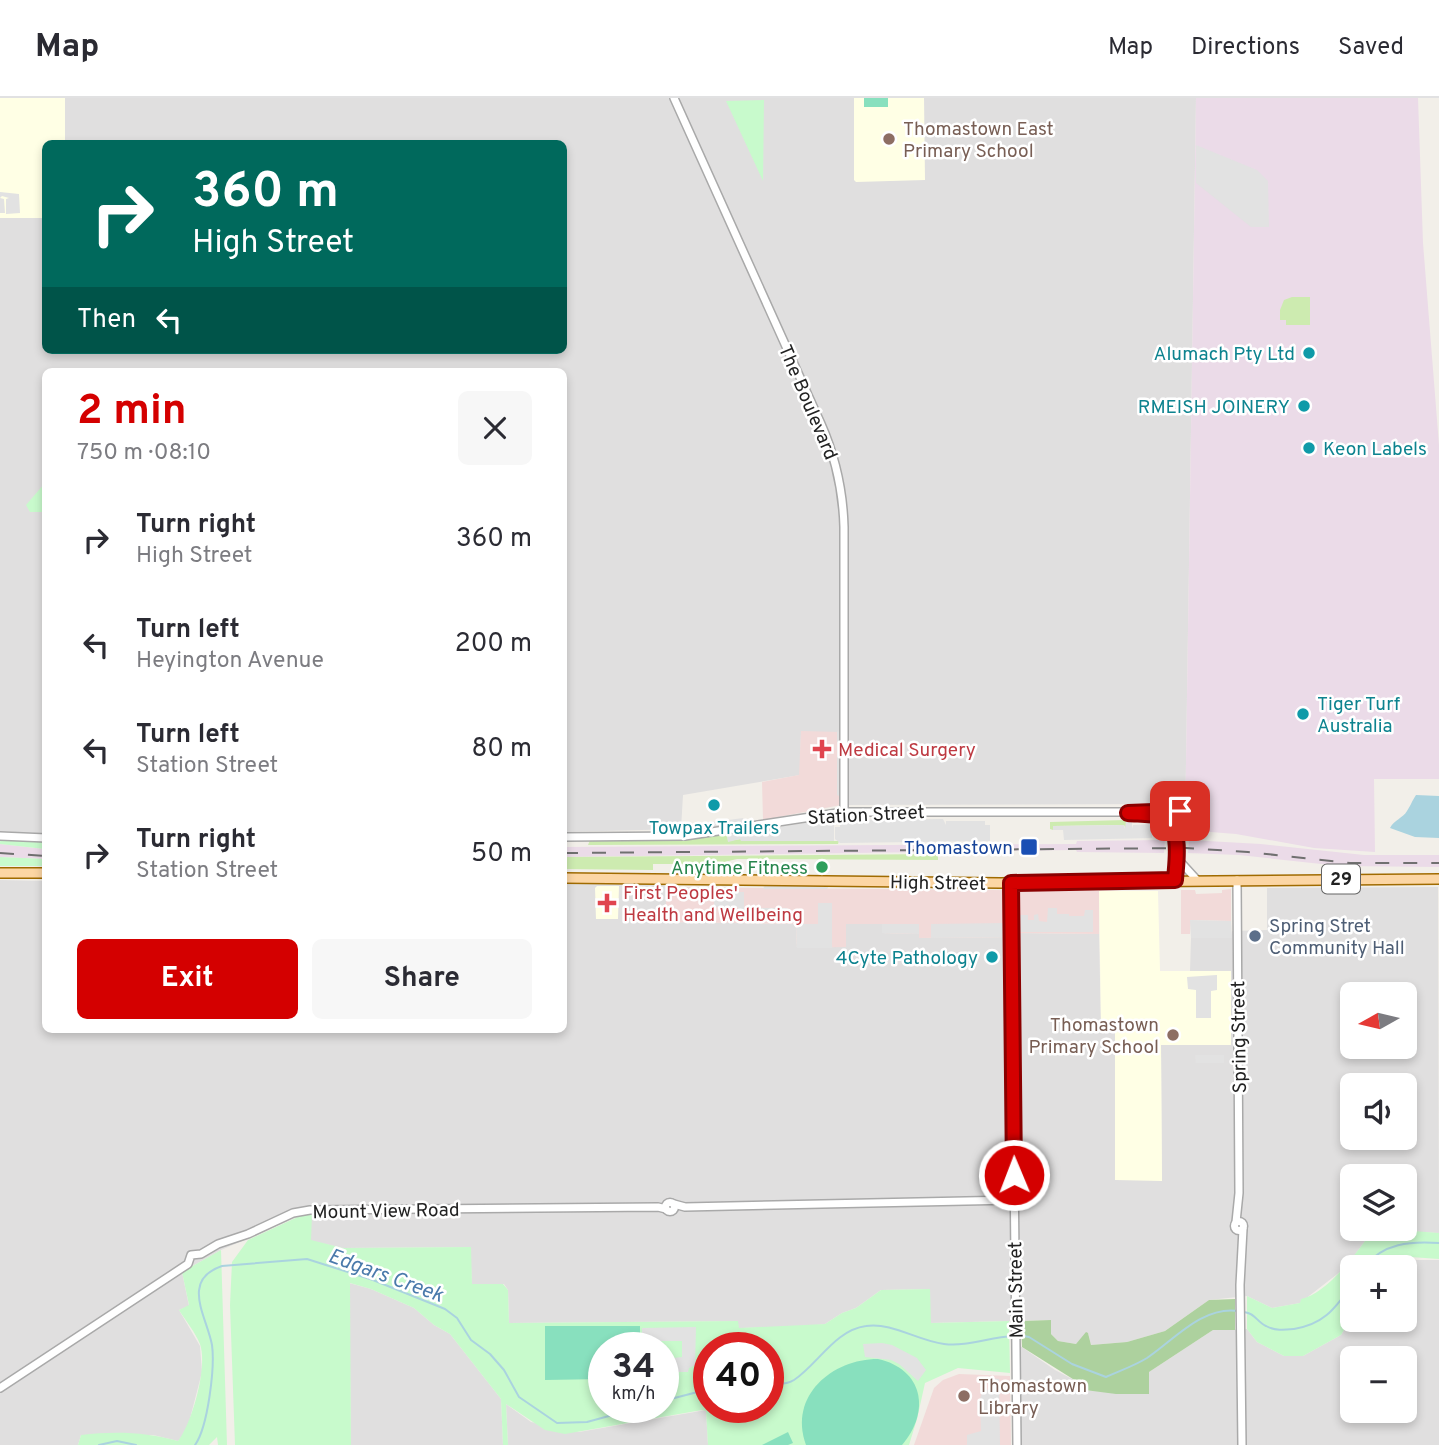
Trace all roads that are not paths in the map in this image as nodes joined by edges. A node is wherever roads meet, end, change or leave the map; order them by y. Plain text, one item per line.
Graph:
1 (674, 98) edge
2 (844, 812) junction
3 (1128, 813) junction
4 (1182, 815) junction
5 (1160, 816) junction
6 (0, 836) edge
7 (567, 837) edge
8 (42, 838) edge
9 (1176, 838) junction
10 (1176, 856) junction
11 (0, 873) edge
12 (42, 873) edge
13 (567, 878) edge
14 (1439, 878) edge
15 (1175, 880) junction
16 (1197, 880) junction
17 (1237, 880) junction
18 (1011, 883) junction
19 (1014, 1200) junction
20 (0, 1388) edge
21 (1017, 1445) edge
22 (1242, 1445) edge

1 - 2 street, The Boulevard
2 - 3 street, Station Street
2 - 7 street, Station Street
3 - 4 street, Station Street
3 - 5 street, Station Street
4 - 5 street, Station Street
4 - 9 street
5 - 9 street
6 - 8 street
9 - 10 street
10 - 15 street
10 - 16 street
11 - 12 main road
13 - 18 main road, High Street / 29
14 - 17 main road, High Street / 29
15 - 16 main road, High Street / 29
15 - 18 main road, High Street / 29
16 - 17 main road, High Street / 29
17 - 22 street, Spring Street
18 - 19 street, Main Street
19 - 20 street, Mount View Road
19 - 21 street, Main Street

